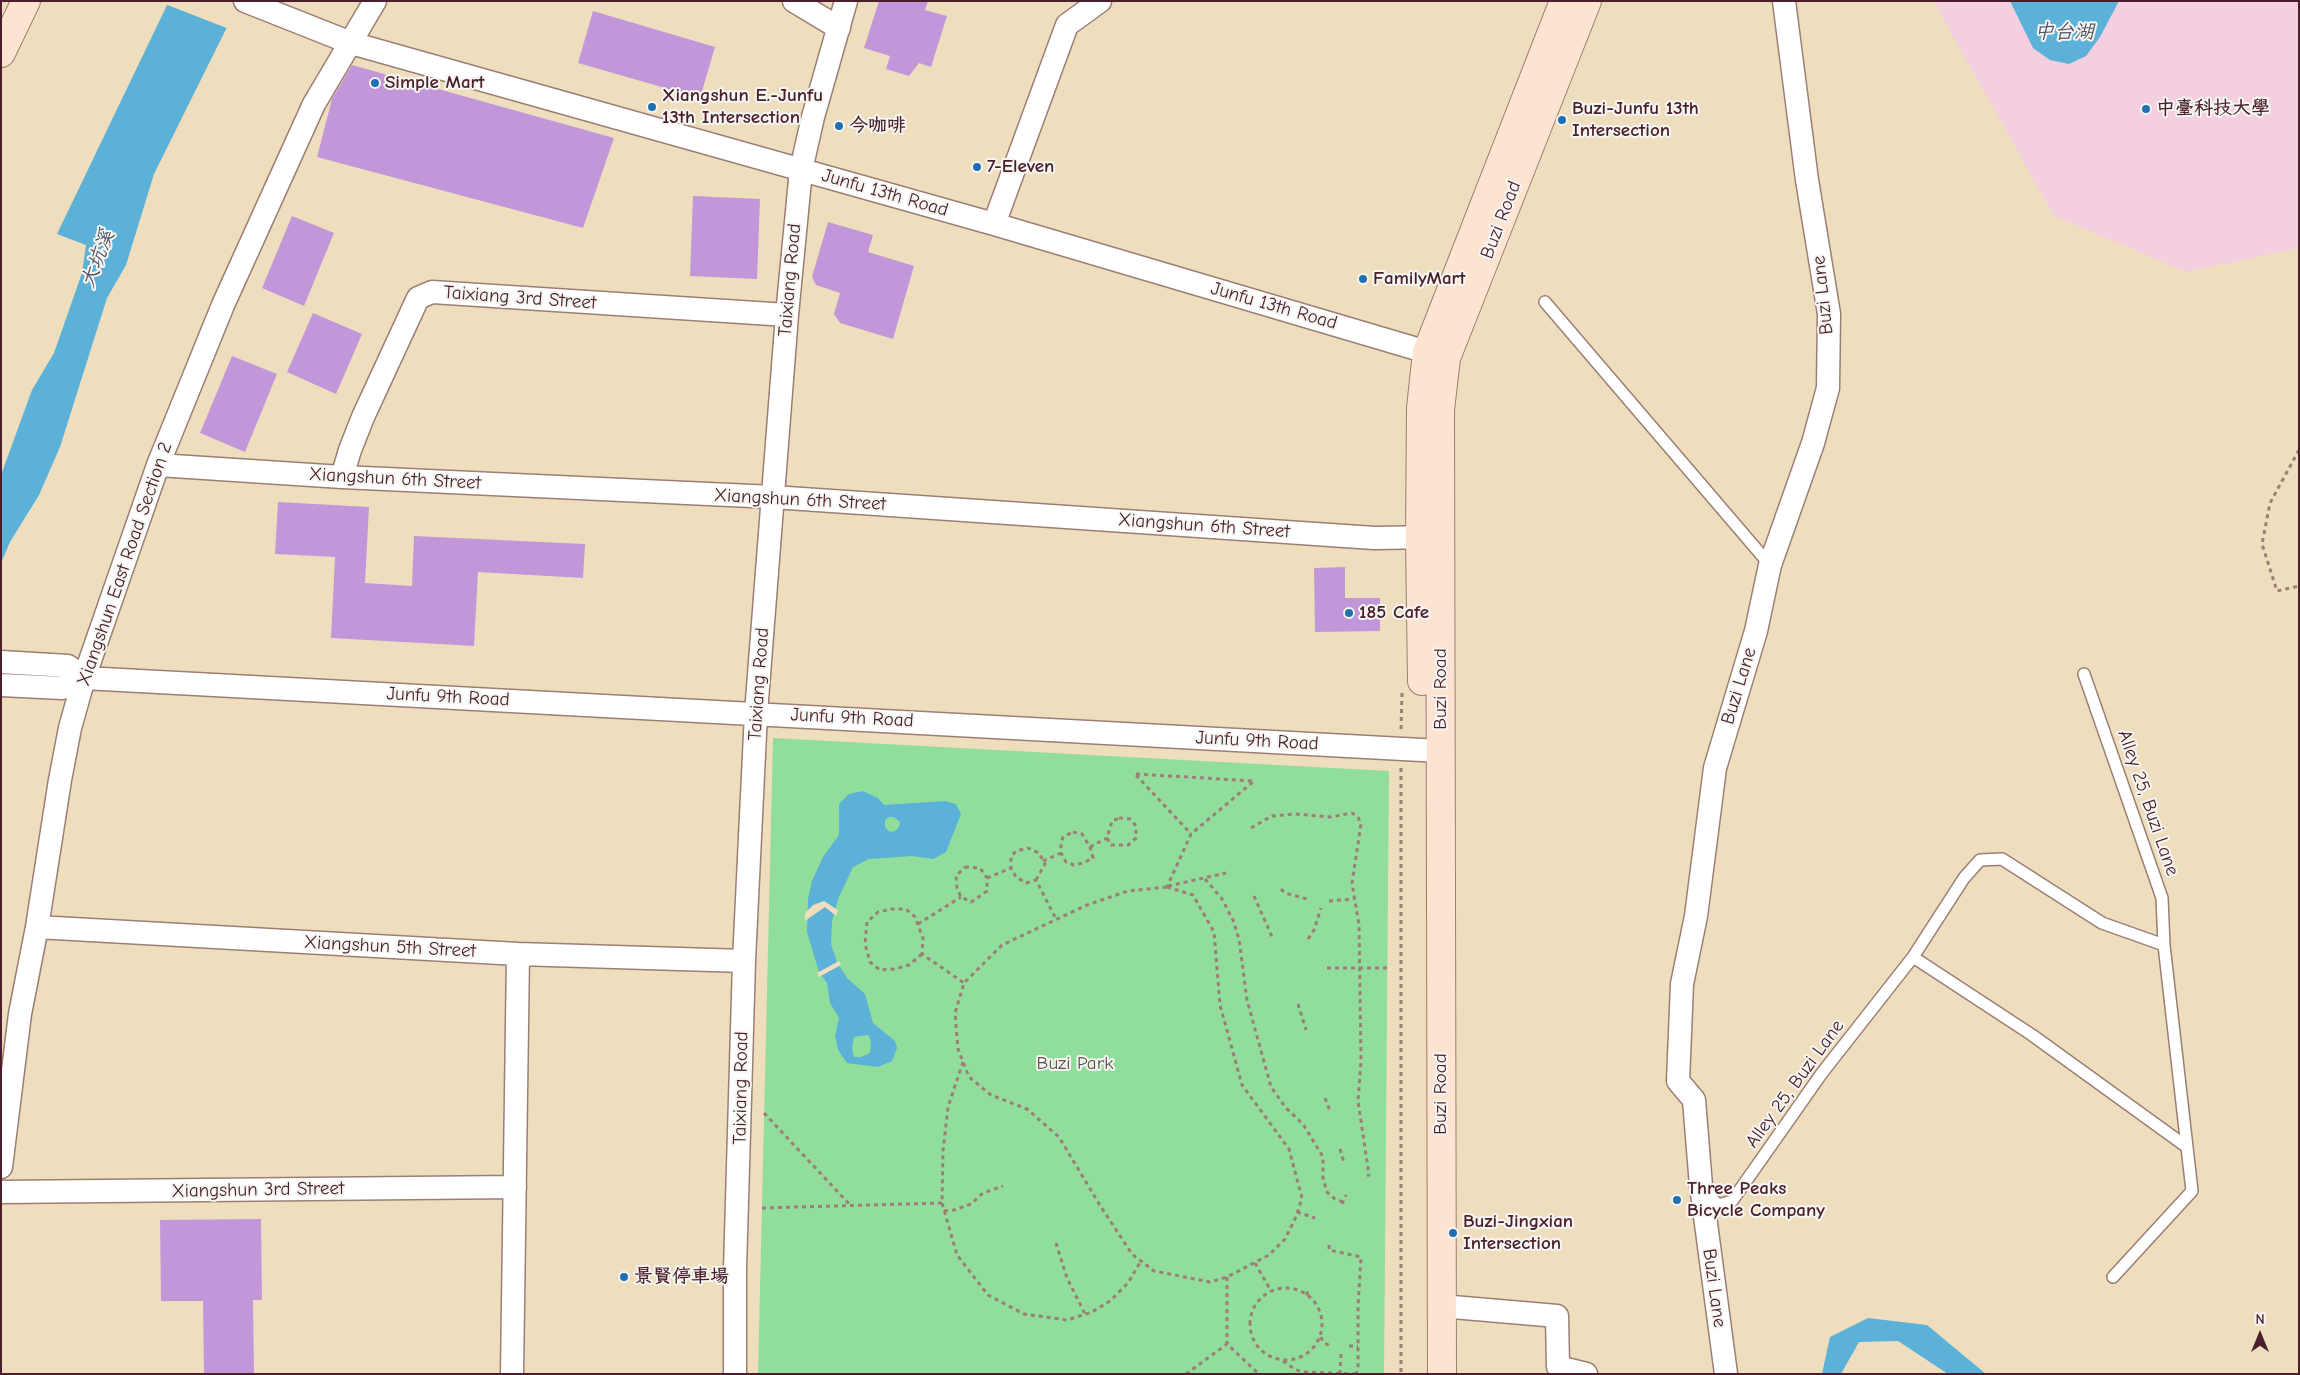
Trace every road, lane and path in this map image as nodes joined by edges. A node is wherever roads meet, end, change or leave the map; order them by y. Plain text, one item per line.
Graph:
1 (26, 1) edge
2 (245, 1) edge
3 (376, 1) edge
4 (794, 1) edge
5 (846, 1) edge
6 (1100, 1) edge
7 (1564, 1) edge
8 (1587, 1) edge
9 (1784, 1) edge
10 (839, 28) junction
11 (351, 43) junction
12 (1, 54) edge
13 (801, 170) junction
14 (994, 224) junction
15 (1545, 302) dead end
16 (787, 315) junction
17 (1436, 355) junction
18 (2299, 450) edge
19 (158, 465) junction
20 (342, 477) junction
21 (772, 497) junction
22 (1431, 538) junction
23 (1770, 564) junction
24 (2299, 586) edge
25 (1, 662) edge
26 (2084, 674) dead end
27 (71, 677) junction
28 (1, 685) edge
29 (756, 713) junction
30 (1432, 751) junction
31 (1252, 828) dead end
32 (1191, 834) junction
33 (1107, 838) junction
34 (1090, 846) junction
35 (1062, 853) junction
36 (1043, 861) junction
37 (1012, 868) junction
38 (1226, 872) dead end
39 (987, 878) junction
40 (1206, 879) junction
41 (1036, 880) junction
42 (1167, 887) junction
43 (1281, 890) dead end
44 (1254, 896) dead end
45 (961, 897) junction
46 (1307, 899) dead end
47 (1354, 900) junction
48 (1329, 901) dead end
49 (1321, 908) dead end
50 (1056, 919) junction
51 (918, 924) junction
52 (37, 927) junction
53 (1273, 939) dead end
54 (1308, 939) dead end
55 (2164, 945) junction
56 (518, 954) junction
57 (922, 954) junction
58 (1913, 957) junction
59 (744, 961) junction
60 (1326, 968) dead end
61 (1387, 968) dead end
62 (964, 984) junction
63 (1298, 1004) dead end
64 (1306, 1030) dead end
65 (963, 1062) junction
66 (1325, 1098) dead end
67 (1330, 1111) dead end
68 (764, 1114) dead end
69 (2187, 1147) junction
70 (1340, 1149) dead end
71 (1344, 1163) dead end
72 (1, 1167) edge
73 (1367, 1176) dead end
74 (1002, 1186) dead end
75 (1701, 1186) junction
76 (515, 1187) junction
77 (1, 1192) edge
78 (1346, 1195) dead end
79 (942, 1203) junction
80 (851, 1206) junction
81 (762, 1208) dead end
82 (944, 1211) junction
83 (1298, 1212) junction
84 (1315, 1218) dead end
85 (1056, 1243) dead end
86 (1329, 1245) dead end
87 (1141, 1261) junction
88 (1255, 1263) junction
89 (1227, 1277) junction
90 (2113, 1277) dead end
91 (1310, 1289) dead end
92 (1271, 1292) junction
93 (1306, 1295) junction
94 (1441, 1306) junction
95 (1085, 1314) junction
96 (1321, 1337) junction
97 (1227, 1344) junction
98 (1349, 1346) dead end
99 (1358, 1346) junction
100 (1332, 1347) dead end
101 (1342, 1354) dead end
102 (1283, 1360) junction
103 (512, 1374) edge
104 (735, 1374) edge
105 (1186, 1374) edge
106 (1259, 1374) edge
107 (1340, 1374) edge
108 (1356, 1374) edge
109 (1423, 1374) edge
110 (1442, 1374) edge
111 (1586, 1374) edge
112 (1726, 1374) edge

1 - 12 main road
2 - 11 street, Junfu 13th Road
3 - 11 street, Xiangshun East Road Section 2
4 - 10 street
5 - 10 street, Taixiang Road
6 - 14 street
7 - 17 main road, Buzi Road
8 - 17 main road, Buzi Road
9 - 23 street, Buzi Lane
10 - 13 street, Taixiang Road
11 - 13 street, Junfu 13th Road
11 - 19 street, Xiangshun East Road Section 2
13 - 14 street, Junfu 13th Road
13 - 16 street, Taixiang Road
14 - 17 street, Junfu 13th Road
15 - 23 lane
16 - 20 street, Taixiang 3rd Street
16 - 21 street, Taixiang Road
17 - 22 main road, Buzi Road
18 - 24 path
19 - 20 street, Xiangshun 6th Street
19 - 27 street, Xiangshun East Road Section 2
20 - 21 street, Xiangshun 6th Street
21 - 22 street, Xiangshun 6th Street
21 - 29 street, Taixiang Road
22 - 30 main road, Buzi Road
23 - 75 street, Buzi Lane
25 - 27 street
26 - 55 lane, Alley 25, Buzi Lane
27 - 28 street
27 - 29 street, Junfu 9th Road
27 - 52 street, Xiangshun East Road Section 2
29 - 30 street, Junfu 9th Road
29 - 59 street, Taixiang Road
30 - 94 main road, Buzi Road
30 - 109 main road, Buzi Road
31 - 47 path
32 - 32 path
32 - 42 path
33 - 33 path
33 - 34 path
34 - 35 path
34 - 35 path
35 - 36 path
36 - 37 path
36 - 41 path
37 - 39 path
37 - 41 path
38 - 40 path
39 - 45 path
39 - 45 path
40 - 42 path
40 - 78 path
41 - 50 path
42 - 50 path
42 - 83 path
43 - 46 path
44 - 53 path
45 - 51 path
47 - 48 path
47 - 73 path
49 - 54 path
50 - 62 path
51 - 57 path
51 - 57 path
52 - 56 street, Xiangshun 5th Street
52 - 72 street, Xiangshun East Road Section 2
55 - 58 lane, Alley 25, Buzi Lane
55 - 69 lane, Alley 25, Buzi Lane
56 - 59 street, Xiangshun 5th Street
56 - 76 street
57 - 62 path
58 - 69 lane
58 - 75 lane, Alley 25, Buzi Lane
59 - 104 street, Taixiang Road
60 - 61 path
62 - 65 path
63 - 64 path
65 - 79 path
65 - 87 path
66 - 67 path
68 - 80 path
69 - 90 lane, Alley 25, Buzi Lane
70 - 71 path
74 - 82 path
75 - 112 street, Buzi Lane
76 - 77 street, Xiangshun 3rd Street
76 - 103 street
79 - 80 path
79 - 82 path
80 - 81 path
82 - 95 path
83 - 84 path
83 - 88 path
85 - 95 path
86 - 99 path
87 - 89 path
87 - 95 path
88 - 89 path
88 - 92 path
89 - 97 path
91 - 93 path
92 - 93 path
92 - 102 path
93 - 96 path
94 - 110 main road, Buzi Road
94 - 111 street
96 - 100 path
96 - 102 path
97 - 105 path
97 - 106 path
98 - 99 path
99 - 108 path
101 - 107 path
102 - 107 path
107 - 108 path

